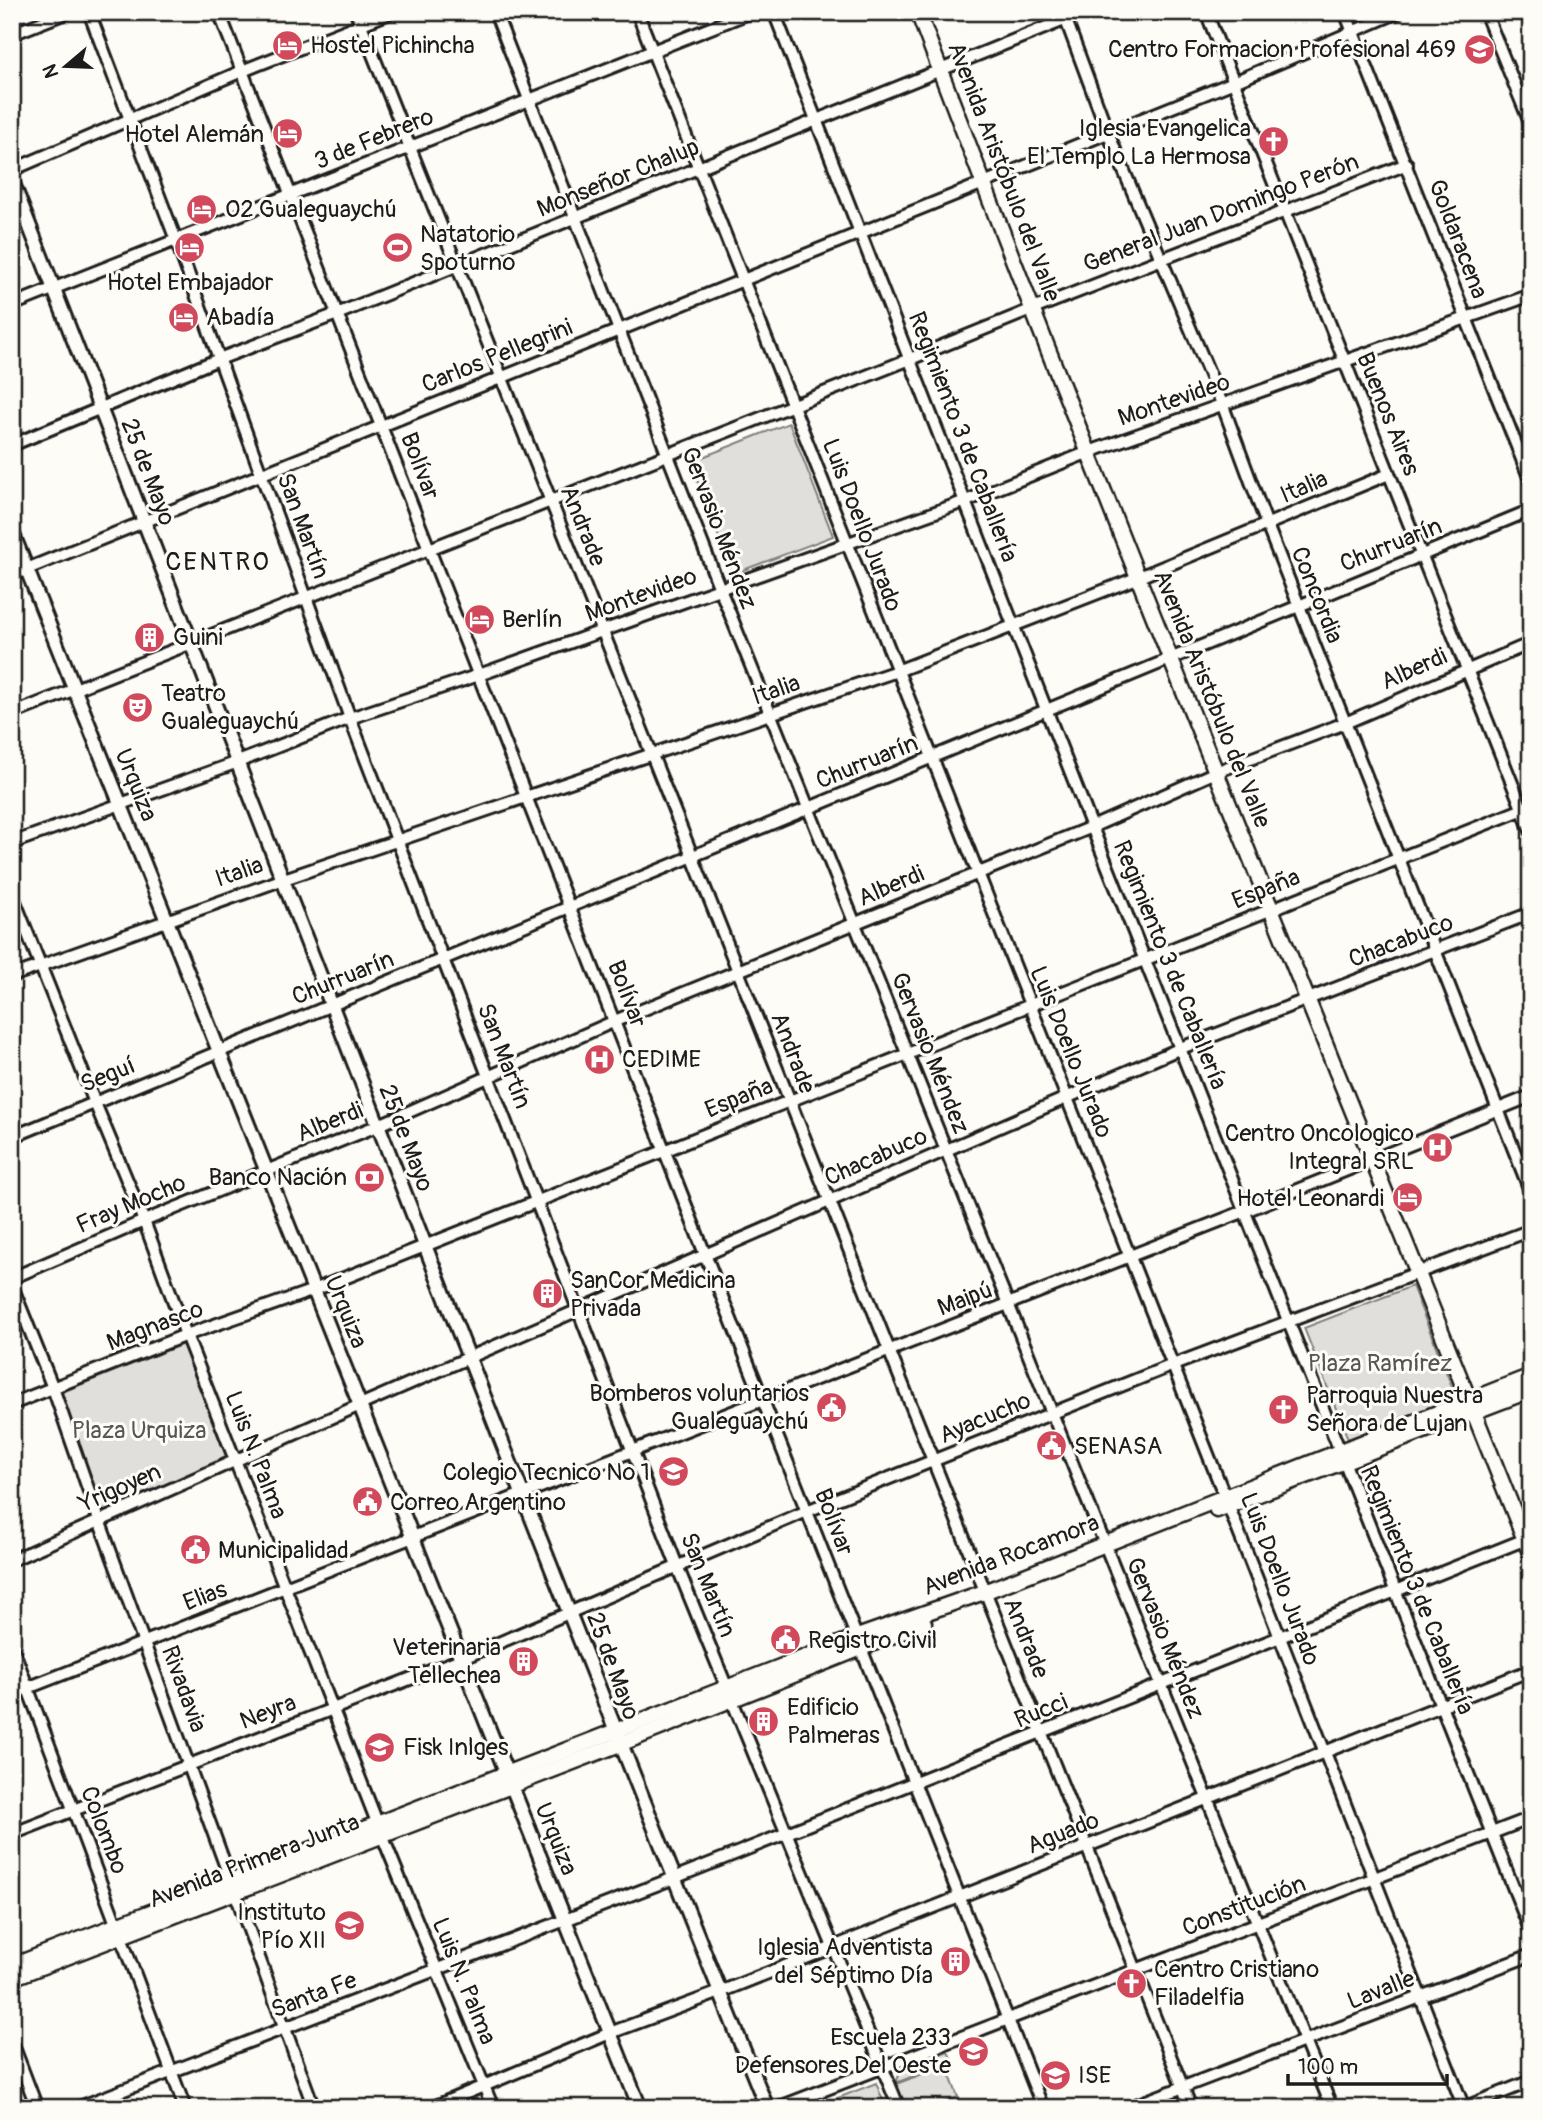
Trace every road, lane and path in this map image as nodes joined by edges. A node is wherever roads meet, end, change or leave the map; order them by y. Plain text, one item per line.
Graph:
1 (68, 12) edge
2 (89, 12) edge
3 (219, 12) edge
4 (356, 12) edge
5 (392, 12) edge
6 (495, 12) edge
7 (637, 12) edge
8 (751, 12) edge
9 (774, 12) edge
10 (918, 12) edge
11 (1084, 12) edge
12 (1206, 12) edge
13 (1345, 12) edge
14 (1399, 12) edge
15 (1485, 12) edge
16 (1065, 16) edge
17 (361, 24) junction
18 (1353, 32) junction
19 (12, 34) edge
20 (652, 51) junction
21 (939, 69) junction
22 (242, 71) junction
23 (1234, 82) junction
24 (529, 100) junction
25 (131, 120) junction
26 (816, 120) junction
27 (1531, 125) edge
28 (1108, 133) junction
29 (410, 147) junction
30 (1407, 164) junction
31 (698, 168) junction
32 (12, 170) edge
33 (12, 181) edge
34 (982, 183) junction
35 (291, 195) junction
36 (1285, 212) junction
37 (575, 218) junction
38 (860, 232) junction
39 (176, 240) junction
40 (1163, 260) junction
41 (457, 265) junction
42 (743, 279) junction
43 (54, 289) junction
44 (1531, 295) edge
45 (12, 305) edge
46 (1033, 309) junction
47 (337, 314) junction
48 (1466, 318) junction
49 (619, 330) junction
50 (219, 359) junction
51 (910, 359) junction
52 (1345, 362) junction
53 (501, 376) junction
54 (793, 406) junction
55 (1223, 406) junction
56 (101, 409) junction
57 (381, 425) junction
58 (12, 445) edge
59 (1089, 452) junction
60 (668, 455) junction
61 (261, 474) junction
62 (1389, 474) junction
63 (1531, 482) edge
64 (551, 501) junction
65 (966, 501) junction
66 (1531, 510) edge
67 (144, 522) junction
68 (1267, 525) junction
69 (12, 532) edge
70 (847, 544) junction
71 (430, 549) junction
72 (1422, 556) junction
73 (27, 569) junction
74 (12, 575) edge
75 (1139, 577) junction
76 (720, 589) junction
77 (307, 598) junction
78 (1299, 606) junction
79 (1014, 625) junction
80 (603, 631) junction
81 (192, 643) junction
82 (1531, 643) edge
83 (1171, 657) junction
84 (1466, 669) junction
85 (897, 671) junction
86 (479, 676) junction
87 (75, 689) junction
88 (1048, 710) junction
89 (12, 714) edge
90 (770, 714) junction
91 (350, 718) junction
92 (1345, 723) junction
93 (651, 754) junction
94 (932, 758) junction
95 (238, 762) junction
96 (1216, 772) junction
97 (527, 797) junction
98 (121, 804) junction
99 (1527, 808) edge
100 (808, 809) junction
101 (1093, 827) junction
102 (1531, 831) edge
103 (397, 841) junction
104 (12, 843) edge
105 (692, 857) junction
106 (1399, 859) junction
107 (978, 872) junction
108 (284, 879) junction
109 (12, 894) edge
110 (570, 907) junction
111 (1271, 910) junction
112 (1531, 913) edge
113 (167, 920) junction
114 (855, 923) junction
115 (1436, 951) junction
116 (443, 959) junction
117 (1146, 959) junction
118 (40, 965) junction
119 (739, 971) junction
120 (12, 976) edge
121 (1305, 999) junction
122 (332, 1005) junction
123 (1030, 1005) junction
124 (615, 1021) junction
125 (1181, 1048) junction
126 (219, 1052) junction
127 (907, 1054) junction
128 (489, 1077) junction
129 (1531, 1096) edge
130 (1067, 1099) junction
131 (789, 1101) junction
132 (94, 1103) junction
133 (1497, 1110) junction
134 (379, 1125) junction
135 (12, 1137) edge
136 (946, 1149) junction
137 (666, 1150) junction
138 (1371, 1159) junction
139 (268, 1170) junction
140 (1531, 1193) edge
141 (537, 1201) junction
142 (830, 1201) junction
143 (1245, 1211) junction
144 (144, 1221) junction
145 (1531, 1230) edge
146 (426, 1245) junction
147 (705, 1254) junction
148 (1129, 1257) junction
149 (1417, 1273) junction
150 (12, 1278) edge
151 (12, 1286) edge
152 (314, 1290) junction
153 (1009, 1304) junction
154 (579, 1310) junction
155 (1290, 1320) junction
156 (186, 1335) junction
157 (888, 1351) junction
158 (469, 1359) junction
159 (1173, 1365) junction
160 (1531, 1376) edge
161 (53, 1388) junction
162 (1531, 1390) edge
163 (763, 1400) junction
164 (12, 1404) edge
165 (360, 1405) junction
166 (1471, 1407) junction
167 (1053, 1413) junction
168 (633, 1451) junction
169 (1342, 1457) junction
170 (235, 1461) junction
171 (933, 1463) junction
172 (523, 1495) junction
173 (1227, 1502) junction
174 (807, 1511) junction
175 (99, 1520) junction
176 (413, 1538) junction
177 (1528, 1539) edge
178 (1106, 1548) junction
179 (1531, 1555) edge
180 (12, 1560) edge
181 (677, 1566) junction
182 (285, 1587) junction
183 (1396, 1593) junction
184 (986, 1595) junction
185 (570, 1611) junction
186 (1280, 1638) junction
187 (144, 1642) junction
188 (858, 1643) junction
189 (12, 1646) edge
190 (461, 1659) junction
191 (1531, 1670) edge
192 (1161, 1686) junction
193 (28, 1688) junction
194 (12, 1694) edge
195 (729, 1694) junction
196 (1440, 1706) junction
197 (333, 1709) junction
198 (1041, 1733) junction
199 (617, 1738) junction
200 (1325, 1752) junction
201 (190, 1765) junction
202 (510, 1780) junction
203 (914, 1783) junction
204 (1207, 1798) junction
205 (74, 1810) junction
206 (1531, 1818) edge
207 (380, 1829) junction
208 (12, 1834) edge
209 (787, 1834) junction
210 (1492, 1834) junction
211 (1086, 1846) junction
212 (674, 1878) junction
213 (1374, 1879) junction
214 (234, 1886) junction
215 (959, 1897) junction
216 (566, 1921) junction
217 (1258, 1924) junction
218 (119, 1931) junction
219 (1531, 1933) edge
220 (833, 1947) junction
221 (1531, 1955) edge
222 (12, 1966) edge
223 (437, 1970) junction
224 (1136, 1970) junction
225 (12, 1978) edge
226 (720, 1992) junction
227 (1420, 1997) junction
228 (1008, 2019) junction
229 (286, 2028) junction
230 (610, 2033) junction
231 (1305, 2041) junction
232 (12, 2042) edge
233 (883, 2067) junction
234 (171, 2072) junction
235 (1531, 2081) edge
236 (484, 2086) junction
237 (1183, 2087) junction
238 (37, 2108) edge
239 (77, 2108) edge
240 (185, 2108) edge
241 (314, 2108) edge
242 (431, 2108) edge
243 (493, 2108) edge
244 (640, 2108) edge
245 (766, 2108) edge
246 (777, 2108) edge
247 (899, 2108) edge
248 (1043, 2108) edge
249 (1128, 2108) edge
250 (1191, 2108) edge
251 (1332, 2108) edge
252 (1464, 2108) edge

1 - 19 street
2 - 25 street, San Martín
3 - 22 street, Bolívar
4 - 17 street, Andrade
5 - 17 street
6 - 24 street, Gervasio Méndez
7 - 20 street, Luis Doello Jurado
8 - 20 street, 3 de Febrero
9 - 26 street, Regimiento 3 de Caballería
10 - 21 main road, Avenida Aristóbulo del Valle
11 - 16 street, Monseñor Chalup
12 - 23 street, Buenos Aires
13 - 18 street, Goldaracena
14 - 18 street, Carlos Pellegrini
15 - 27 street
16 - 21 street, Monseñor Chalup
16 - 28 street, Concordia
17 - 22 street
17 - 29 street, Andrade
18 - 23 street, Carlos Pellegrini
18 - 30 street, Goldaracena
20 - 24 street, 3 de Febrero
20 - 31 street, Luis Doello Jurado
21 - 26 street, Monseñor Chalup
21 - 34 main road, Avenida Aristóbulo del Valle
22 - 25 street
22 - 35 street, Bolívar
23 - 28 street, Carlos Pellegrini
23 - 36 street, Buenos Aires
24 - 29 street, 3 de Febrero
24 - 37 street, Gervasio Méndez
25 - 32 street
25 - 39 street, San Martín
26 - 31 street, Monseñor Chalup
26 - 38 street, Regimiento 3 de Caballería
28 - 34 street, Carlos Pellegrini
28 - 40 street, Concordia
29 - 35 street, 3 de Febrero
29 - 41 street, Andrade
30 - 36 street, General Juan Domingo Perón
30 - 48 street, Goldaracena
31 - 37 street, Monseñor Chalup
31 - 42 street, Luis Doello Jurado
33 - 43 street, 25 de Mayo
34 - 38 street, Carlos Pellegrini
34 - 46 main road, Avenida Aristóbulo del Valle
35 - 39 street, 3 de Febrero
35 - 47 street, Bolívar
36 - 40 street, General Juan Domingo Perón
36 - 52 street, Buenos Aires
37 - 41 street, Monseñor Chalup
37 - 49 street, Gervasio Méndez
38 - 42 street, Carlos Pellegrini
38 - 51 street, Regimiento 3 de Caballería
39 - 43 street, 3 de Febrero
39 - 50 street, San Martín
40 - 46 street, General Juan Domingo Perón
40 - 55 street, Concordia
41 - 47 street, Monseñor Chalup
41 - 53 street, Andrade
42 - 49 street, Carlos Pellegrini
42 - 54 street, Luis Doello Jurado
43 - 45 street, 3 de Febrero
43 - 56 street, 25 de Mayo
44 - 48 street, Montevideo
46 - 51 street, General Juan Domingo Perón
46 - 59 main road, Avenida Aristóbulo del Valle
47 - 50 street, Monseñor Chalup
47 - 57 street, Bolívar
48 - 52 street, Montevideo
48 - 63 street, Goldaracena
49 - 53 street, Carlos Pellegrini
49 - 60 street, Gervasio Méndez
50 - 56 street, Monseñor Chalup
50 - 61 street, San Martín
51 - 54 street, General Juan Domingo Perón
51 - 65 street, Regimiento 3 de Caballería
52 - 55 street, Montevideo
52 - 62 street, Buenos Aires
53 - 57 street, Carlos Pellegrini
53 - 64 street, Andrade
54 - 60 street, General Juan Domingo Perón
54 - 70 street, Luis Doello Jurado
55 - 59 street, Montevideo
55 - 68 street, Concordia
56 - 58 street, Monseñor Chalup
56 - 67 street, 25 de Mayo
57 - 61 street, Carlos Pellegrini
57 - 71 street, Bolívar
59 - 65 street, Montevideo
59 - 75 main road, Avenida Aristóbulo del Valle
60 - 64 street, General Juan Domingo Perón
60 - 76 street, Gervasio Méndez
61 - 67 street, Carlos Pellegrini
61 - 77 street, San Martín
62 - 68 street, Italia
62 - 72 street, Buenos Aires
64 - 71 street, General Juan Domingo Perón
64 - 80 street, Andrade
65 - 70 street, Montevideo
65 - 79 street, Regimiento 3 de Caballería
66 - 72 street, Churruarín
67 - 73 street, Carlos Pellegrini
67 - 81 street, 25 de Mayo
68 - 75 street, Italia
68 - 78 street, Concordia
69 - 73 street, Urquiza
70 - 76 street, Montevideo
70 - 85 street, Luis Doello Jurado
71 - 77 street, General Juan Domingo Perón
71 - 86 street, Bolívar
72 - 78 street, Churruarín
72 - 84 street, Buenos Aires
73 - 74 street, Carlos Pellegrini
73 - 87 street, Urquiza
75 - 79 street, Italia
75 - 83 main road, Avenida Aristóbulo del Valle
76 - 80 street, Montevideo
76 - 90 street, Gervasio Méndez
77 - 81 street, General Juan Domingo Perón
77 - 91 street, San Martín
78 - 83 street, Churruarín
78 - 92 street, Concordia
79 - 85 street, Italia
79 - 88 street, Regimiento 3 de Caballería
80 - 86 street, Montevideo
80 - 93 street, Andrade
81 - 87 street, General Juan Domingo Perón
81 - 95 street, 25 de Mayo
82 - 84 street, Alberdi
83 - 88 street, Churruarín
83 - 96 main road, Avenida Aristóbulo del Valle
84 - 92 street, Alberdi
84 - 99 street, Buenos Aires
85 - 90 street, Italia
85 - 94 street, Luis Doello Jurado
86 - 91 street, Montevideo
86 - 97 street, Bolívar
87 - 89 street, General Juan Domingo Perón
87 - 98 street, Urquiza
88 - 94 street, Churruarín
88 - 101 street, Regimiento 3 de Caballería
90 - 93 street, Italia
90 - 100 street, Gervasio Méndez
91 - 95 street, Montevideo
91 - 103 street, San Martín
92 - 96 street, Alberdi
92 - 106 street, Concordia
93 - 97 street, Italia
93 - 105 street, Andrade
94 - 100 street, Churruarín
94 - 107 street, Luis Doello Jurado
95 - 98 street, Montevideo
95 - 108 street, 25 de Mayo
96 - 101 street, Alberdi
96 - 111 main road, Avenida Aristóbulo del Valle
97 - 103 street, Italia
97 - 110 street, Bolívar
98 - 104 street, Montevideo
98 - 113 street, Urquiza
99 - 102 street, Buenos Aires
99 - 106 street, España
100 - 105 street, Churruarín
100 - 114 street, Gervasio Méndez
101 - 107 street, Alberdi
101 - 117 street, Regimiento 3 de Caballería
103 - 108 street, Italia
103 - 116 street, San Martín
105 - 110 street, Churruarín
105 - 119 street, Andrade
106 - 111 street, España
106 - 115 street, Concordia
107 - 114 street, Alberdi
107 - 123 street, Luis Doello Jurado
108 - 113 street, Italia
108 - 122 street, 25 de Mayo
109 - 118 street, Luis N. Palma
110 - 116 street, Churruarín
110 - 124 street, Bolívar
111 - 117 street, España
111 - 121 main road, Avenida Aristóbulo del Valle
112 - 115 street, Chacabuco
113 - 118 street, Italia
113 - 126 street, Urquiza
114 - 119 street, Alberdi
114 - 127 street, Gervasio Méndez
115 - 121 street, Chacabuco
115 - 133 street, Concordia
116 - 122 street, Churruarín
116 - 128 street, San Martín
117 - 123 street, España
117 - 125 street, Regimiento 3 de Caballería
118 - 120 street, Italia
118 - 132 street, Luis N. Palma
119 - 124 street, Alberdi
119 - 131 street, Andrade
121 - 125 street, Chacabuco
121 - 138 main road, Avenida Aristóbulo del Valle
122 - 126 street, Churruarín
122 - 134 street, 25 de Mayo
123 - 127 street, España
123 - 130 street, Luis Doello Jurado
124 - 128 street, Alberdi
124 - 137 street, Bolívar
125 - 130 street, Chacabuco
125 - 143 street, Regimiento 3 de Caballería
126 - 132 street, Seguí
126 - 139 street, Urquiza
127 - 131 street, España
127 - 136 street, Gervasio Méndez
128 - 134 street, Alberdi
128 - 141 street, San Martín
129 - 133 street, Maipú
130 - 136 street, Chacabuco
130 - 148 street, Luis Doello Jurado
131 - 137 street, España
131 - 142 street, Andrade
132 - 135 street, Seguí
132 - 144 street, Luis N. Palma
133 - 138 street, Maipú
133 - 140 street, Concordia
134 - 139 street, Alberdi
134 - 146 street, 25 de Mayo
136 - 142 street, Chacabuco
136 - 153 street, Gervasio Méndez
137 - 141 street, España
137 - 147 street, Bolívar
138 - 143 street, Maipú
138 - 149 main road, Avenida Aristóbulo del Valle
139 - 144 street, Fray Mocho
139 - 152 street, Urquiza
141 - 146 street, España
141 - 154 street, San Martín
142 - 147 street, Chacabuco
142 - 157 street, Andrade
143 - 148 street, Maipú
143 - 155 street, Regimiento 3 de Caballería
144 - 150 street, Fray Mocho
144 - 156 street, Luis N. Palma
145 - 149 street, Ayacucho
146 - 152 street, España
146 - 158 street, 25 de Mayo
147 - 154 street, Chacabuco
147 - 163 street, Bolívar
148 - 153 street, Maipú
148 - 159 street, Luis Doello Jurado
149 - 155 street, Ayacucho
149 - 166 main road, Avenida Aristóbulo del Valle
151 - 161 street, Rivadavia
152 - 156 street, Magnasco
152 - 165 street, Urquiza
153 - 157 street, Maipú
153 - 167 street, Gervasio Méndez
154 - 158 street, Chacabuco
154 - 168 street, San Martín
155 - 159 street, Ayacucho
155 - 169 street, Regimiento 3 de Caballería
156 - 161 street, Magnasco
156 - 170 street, Luis N. Palma
157 - 163 street, Maipú
157 - 171 street, Andrade
158 - 165 street, Chacabuco
158 - 172 street, 25 de Mayo
159 - 167 street, Ayacucho
159 - 173 street, Luis Doello Jurado
160 - 166 main road, Avenida Rocamora
161 - 164 street, Magnasco
161 - 175 street, Rivadavia
162 - 166 main road, Avenida Rocamora
163 - 168 street, Maipú
163 - 174 street, Bolívar
165 - 170 street, Yrigoyen
165 - 176 street, Urquiza
166 - 169 main road, Avenida Rocamora
166 - 177 main road, Avenida Aristóbulo del Valle
167 - 171 street, Ayacucho
167 - 178 street, Gervasio Méndez
168 - 172 street, Maipú
168 - 181 street, San Martín
169 - 173 main road, Avenida Rocamora
169 - 183 street, Regimiento 3 de Caballería
170 - 175 street, Yrigoyen
170 - 182 street, Luis N. Palma
171 - 174 street, Ayacucho
171 - 184 street, Andrade
172 - 176 street, Maipú
172 - 185 street, 25 de Mayo
173 - 178 main road, Avenida Rocamora
173 - 186 street, Luis Doello Jurado
174 - 181 street, Ayacucho
174 - 188 street, Bolívar
175 - 180 street, Yrigoyen
175 - 187 street, Rivadavia
176 - 182 street, Elias
176 - 190 street, Urquiza
177 - 179 main road, Avenida Aristóbulo del Valle
177 - 183 street, Rucci
178 - 184 main road, Avenida Rocamora
178 - 192 street, Gervasio Méndez
181 - 185 street, Ayacucho
181 - 195 street, San Martín
182 - 187 street, Elias
182 - 197 street, Luis N. Palma
183 - 186 street, Rucci
183 - 196 street, Regimiento 3 de Caballería
184 - 188 main road, Avenida Rocamora
184 - 198 street, Andrade
185 - 190 street, Ayacucho
185 - 199 street, 25 de Mayo
186 - 192 street, Rucci
186 - 200 street, Luis Doello Jurado
187 - 193 street, Elias
187 - 201 street, Rivadavia
188 - 195 main road, Avenida Rocamora
188 - 203 street, Bolívar
189 - 193 street, Colombo
190 - 197 street, Neyra
190 - 202 street, Urquiza
191 - 196 street, Aguado
192 - 198 street, Rucci
192 - 204 street, Gervasio Méndez
193 - 194 street, Elias
193 - 205 street, Colombo
195 - 199 main road, Avenida Rocamora
195 - 209 street, San Martín
196 - 200 street, Aguado
196 - 210 street, Regimiento 3 de Caballería
197 - 201 street, Neyra
197 - 207 street, Luis N. Palma
198 - 203 street, Rucci
198 - 211 street, Andrade
199 - 202 main road, Avenida Rocamora
199 - 212 street, 25 de Mayo
200 - 204 street, Aguado
200 - 213 street, Luis Doello Jurado
201 - 205 street, Neyra
201 - 214 street, Rivadavia
202 - 207 main road, Avenida Primera Junta
202 - 216 street, Urquiza
203 - 209 street, Rucci
203 - 215 street, Bolívar
204 - 211 street, Aguado
204 - 217 street, Gervasio Méndez
205 - 208 street, Neyra
205 - 218 street, Colombo
206 - 210 street, Constitución
207 - 214 main road, Avenida Primera Junta
207 - 223 street, Luis N. Palma
209 - 212 street, Rucci
209 - 220 street, San Martín
210 - 213 street, Constitución
210 - 219 street, Regimiento 3 de Caballería
211 - 215 street, Aguado
211 - 224 street, Andrade
212 - 216 street, Rucci
212 - 226 street, 25 de Mayo
213 - 217 street, Constitución
213 - 227 street, Luis Doello Jurado
214 - 218 main road, Avenida Primera Junta
214 - 229 street, Rivadavia
215 - 220 street, Aguado
215 - 228 street, Bolívar
216 - 223 street, Santa Fe
216 - 230 street, Urquiza
217 - 224 street, Constitución
217 - 231 street, Gervasio Méndez
218 - 222 main road, Avenida Primera Junta
218 - 225 main road, Avenida Primera Junta
218 - 234 street, Colombo
220 - 226 street, Aguado
220 - 233 street, San Martín
221 - 227 street, Lavalle
223 - 229 street, Santa Fe
223 - 236 street, Luis N. Palma
224 - 228 street, Constitución
224 - 237 street, Andrade
226 - 230 street, Aguado
226 - 245 street, 25 de Mayo
227 - 231 street, Lavalle
227 - 252 street, Luis Doello Jurado
228 - 233 street, Constitución
228 - 248 street, Bolívar
229 - 234 street, Santa Fe
229 - 241 street, Rivadavia
230 - 236 street, Aguado
230 - 244 street, Urquiza
231 - 237 street, Lavalle
231 - 251 street, Gervasio Méndez
232 - 238 street
233 - 246 street, Constitución
233 - 247 street, San Martín
234 - 239 street, Santa Fe
234 - 240 street, Colombo
235 - 252 street
236 - 242 street, Aguado
236 - 243 street, Luis N. Palma
237 - 249 street, Lavalle
237 - 250 street, Andrade

